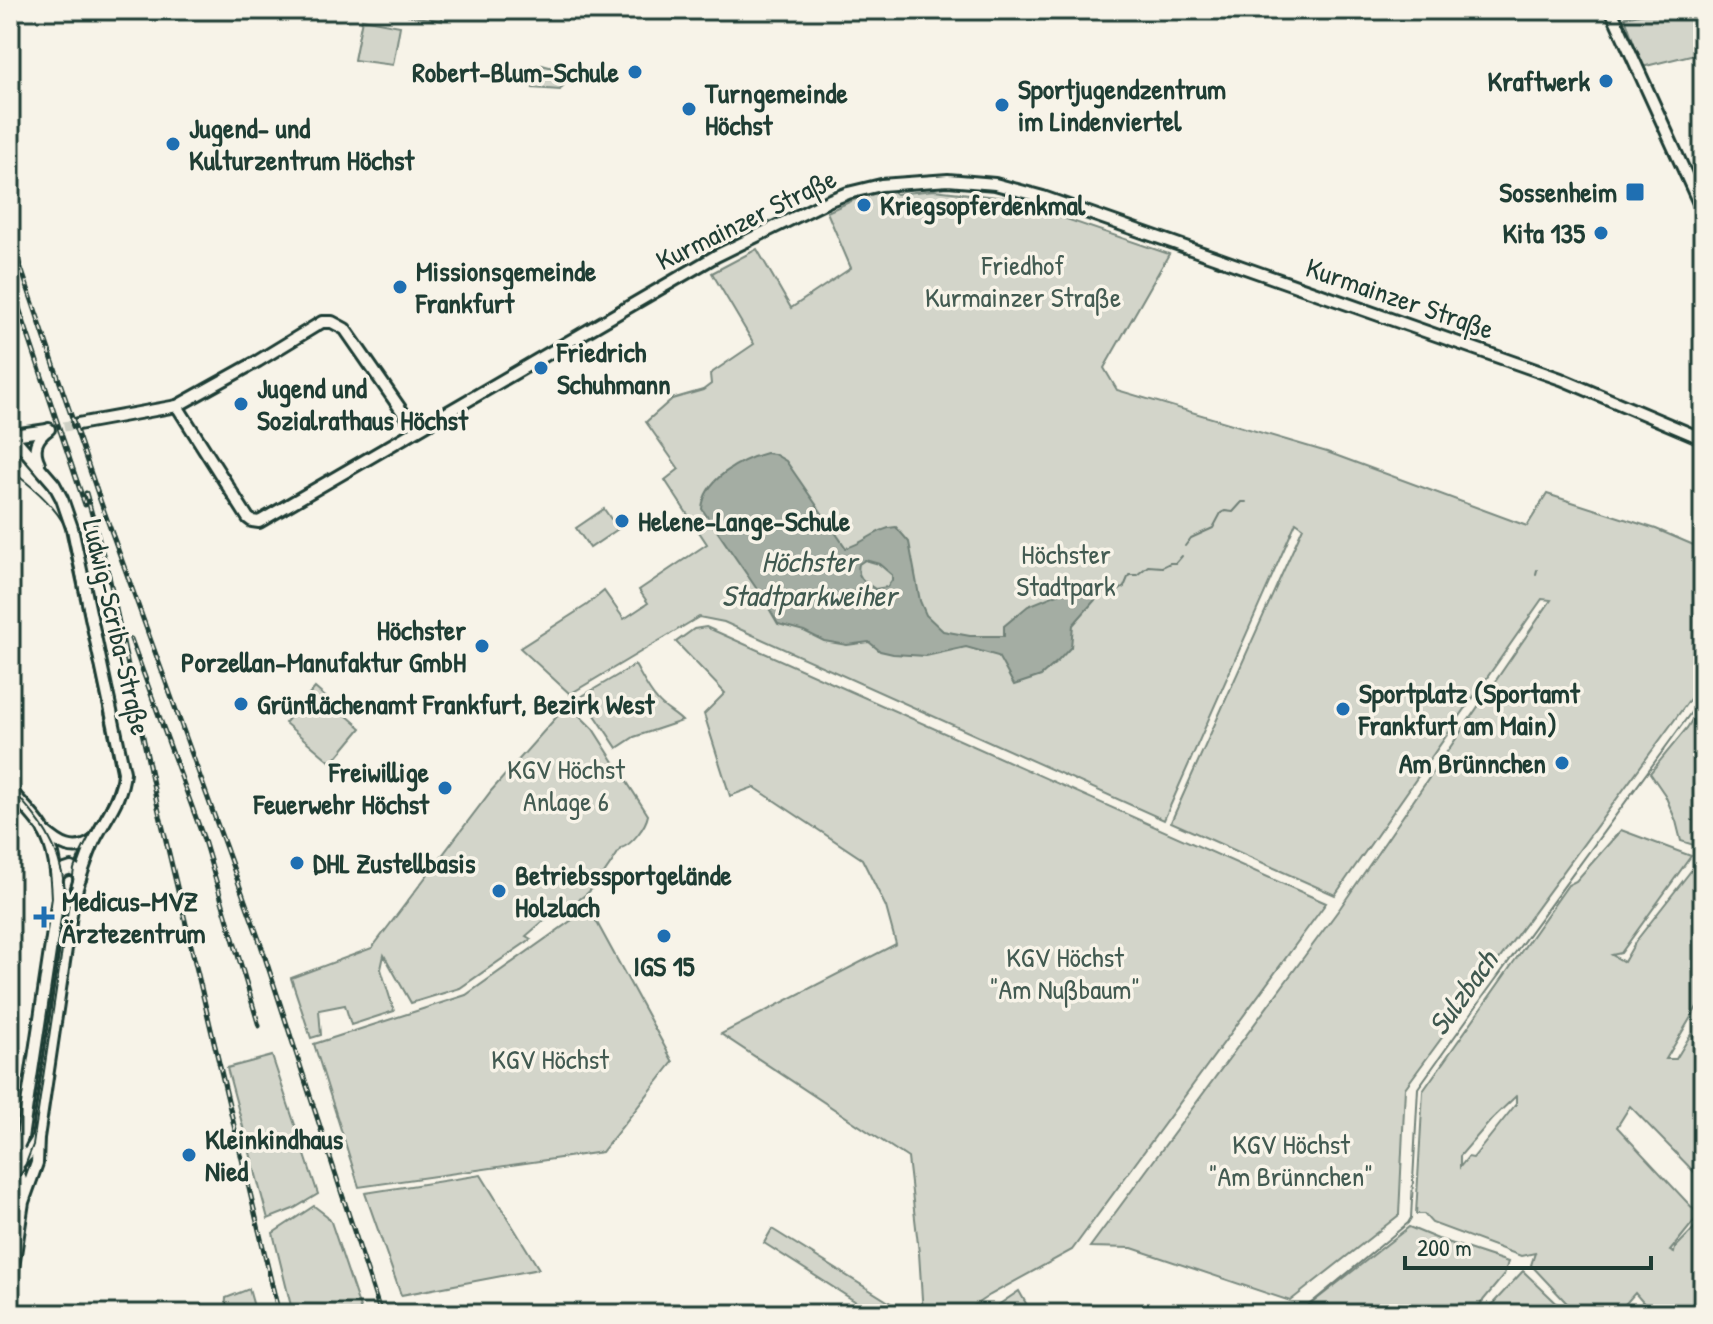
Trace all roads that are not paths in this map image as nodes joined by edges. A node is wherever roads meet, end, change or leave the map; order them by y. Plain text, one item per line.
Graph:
1 (1611, 10) edge
2 (1703, 212) edge
3 (177, 406) junction
4 (406, 417) junction
5 (434, 421) junction
6 (78, 424) tunnel mouth
7 (11, 436) edge
8 (1703, 439) edge
9 (398, 441) junction
10 (42, 468) junction
11 (10, 790) edge
12 (43, 829) junction
13 (95, 840) junction
14 (57, 877) junction
15 (80, 879) junction
16 (38, 1138) junction
17 (18, 1171) edge
18 (10, 1287) edge

1 - 2 main road
3 - 4 main road
3 - 6 main road
3 - 9 main road, Kurmainzer Straße
4 - 5 main road
4 - 9 main road
5 - 8 main road, Kurmainzer Straße
5 - 9 main road, Kurmainzer Straße
7 - 10 main road, Ludwig-Scriba-Straße
7 - 10 main road
10 - 13 main road, Ludwig-Scriba-Straße
11 - 12 main road
12 - 13 main road
12 - 14 main road
13 - 15 main road, Ludwig-Scriba-Straße
14 - 15 main road
14 - 17 main road
15 - 16 main road, Ludwig-Scriba-Straße
16 - 17 main road
16 - 17 main road, Ludwig-Scriba-Straße
17 - 18 main road

